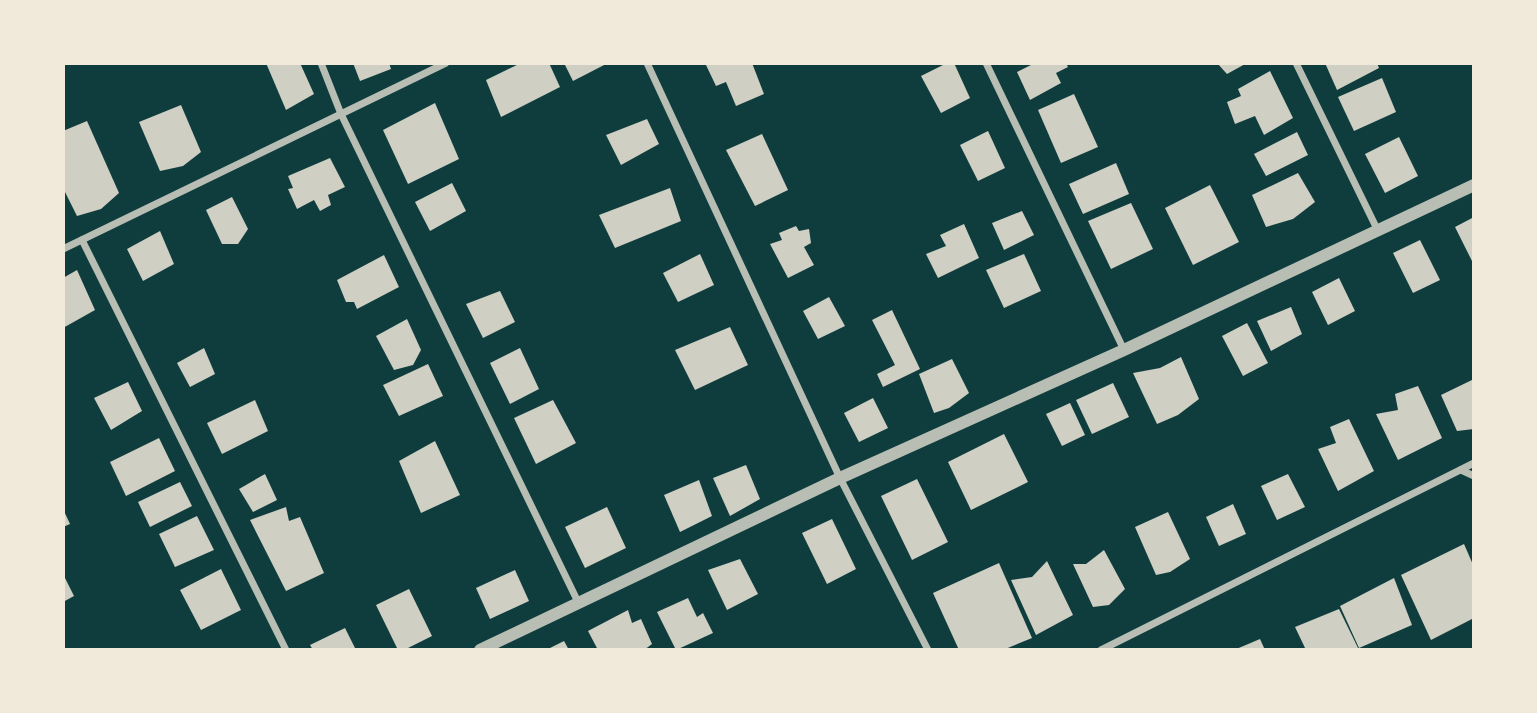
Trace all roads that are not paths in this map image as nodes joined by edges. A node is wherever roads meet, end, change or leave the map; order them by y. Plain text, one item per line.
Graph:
1 (321, 63) edge
2 (446, 63) edge
3 (646, 63) edge
4 (986, 63) edge
5 (1296, 63) edge
6 (341, 114) junction
7 (1474, 185) edge
8 (1378, 231) junction
9 (82, 240) junction
10 (63, 249) edge
11 (1124, 350) junction
12 (1474, 463) edge
13 (1461, 470) junction
14 (1474, 477) edge
15 (840, 478) junction
16 (579, 604) junction
17 (286, 650) edge
18 (480, 650) edge
19 (928, 650) edge
20 (1101, 650) edge

1 - 6 street
2 - 6 street
3 - 15 street
4 - 11 street
5 - 8 street
6 - 9 street
6 - 16 street
7 - 8 street
8 - 11 street
9 - 10 street
9 - 17 street
11 - 15 street
12 - 13 street
13 - 14 street
13 - 20 street
15 - 16 street
15 - 19 street
16 - 18 street

